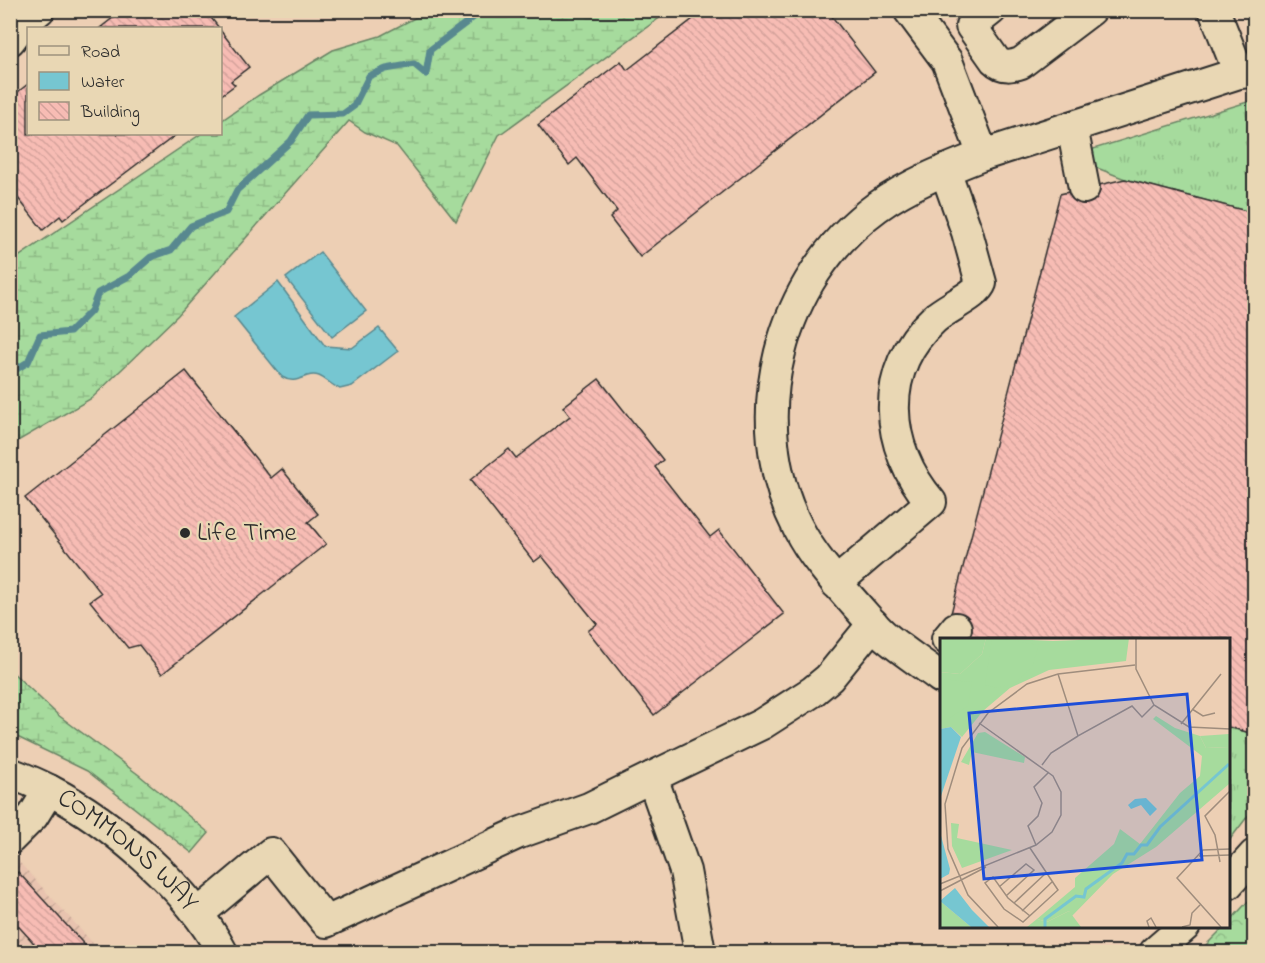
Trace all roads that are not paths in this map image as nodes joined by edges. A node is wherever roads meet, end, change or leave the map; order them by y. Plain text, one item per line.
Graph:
1 (909, 10) edge
2 (1091, 10) edge
3 (1214, 10) edge
4 (981, 18) edge
5 (939, 50) junction
6 (1249, 68) edge
7 (1065, 129) junction
8 (983, 155) junction
9 (945, 170) junction
10 (1078, 190) dead end
11 (836, 583) junction
12 (873, 624) junction
13 (940, 652) edge
14 (10, 773) edge
15 (652, 777) junction
16 (49, 790) junction
17 (10, 839) edge
18 (1254, 855) edge
19 (1229, 882) edge
20 (198, 914) junction
21 (1184, 927) edge
22 (222, 952) edge
23 (700, 952) edge
24 (1155, 952) edge

1 - 5 street
2 - 4 street
3 - 6 street
4 - 5 street
5 - 8 street
6 - 7 street
7 - 8 street
7 - 10 street
8 - 9 street
9 - 11 street
9 - 11 street
11 - 12 street
12 - 13 street
12 - 15 street
14 - 16 street, COMMONS WAY
15 - 20 street
15 - 23 street
16 - 17 street
16 - 20 street, COMMONS WAY
18 - 19 street
20 - 22 street, COMMONS WAY
21 - 24 street

